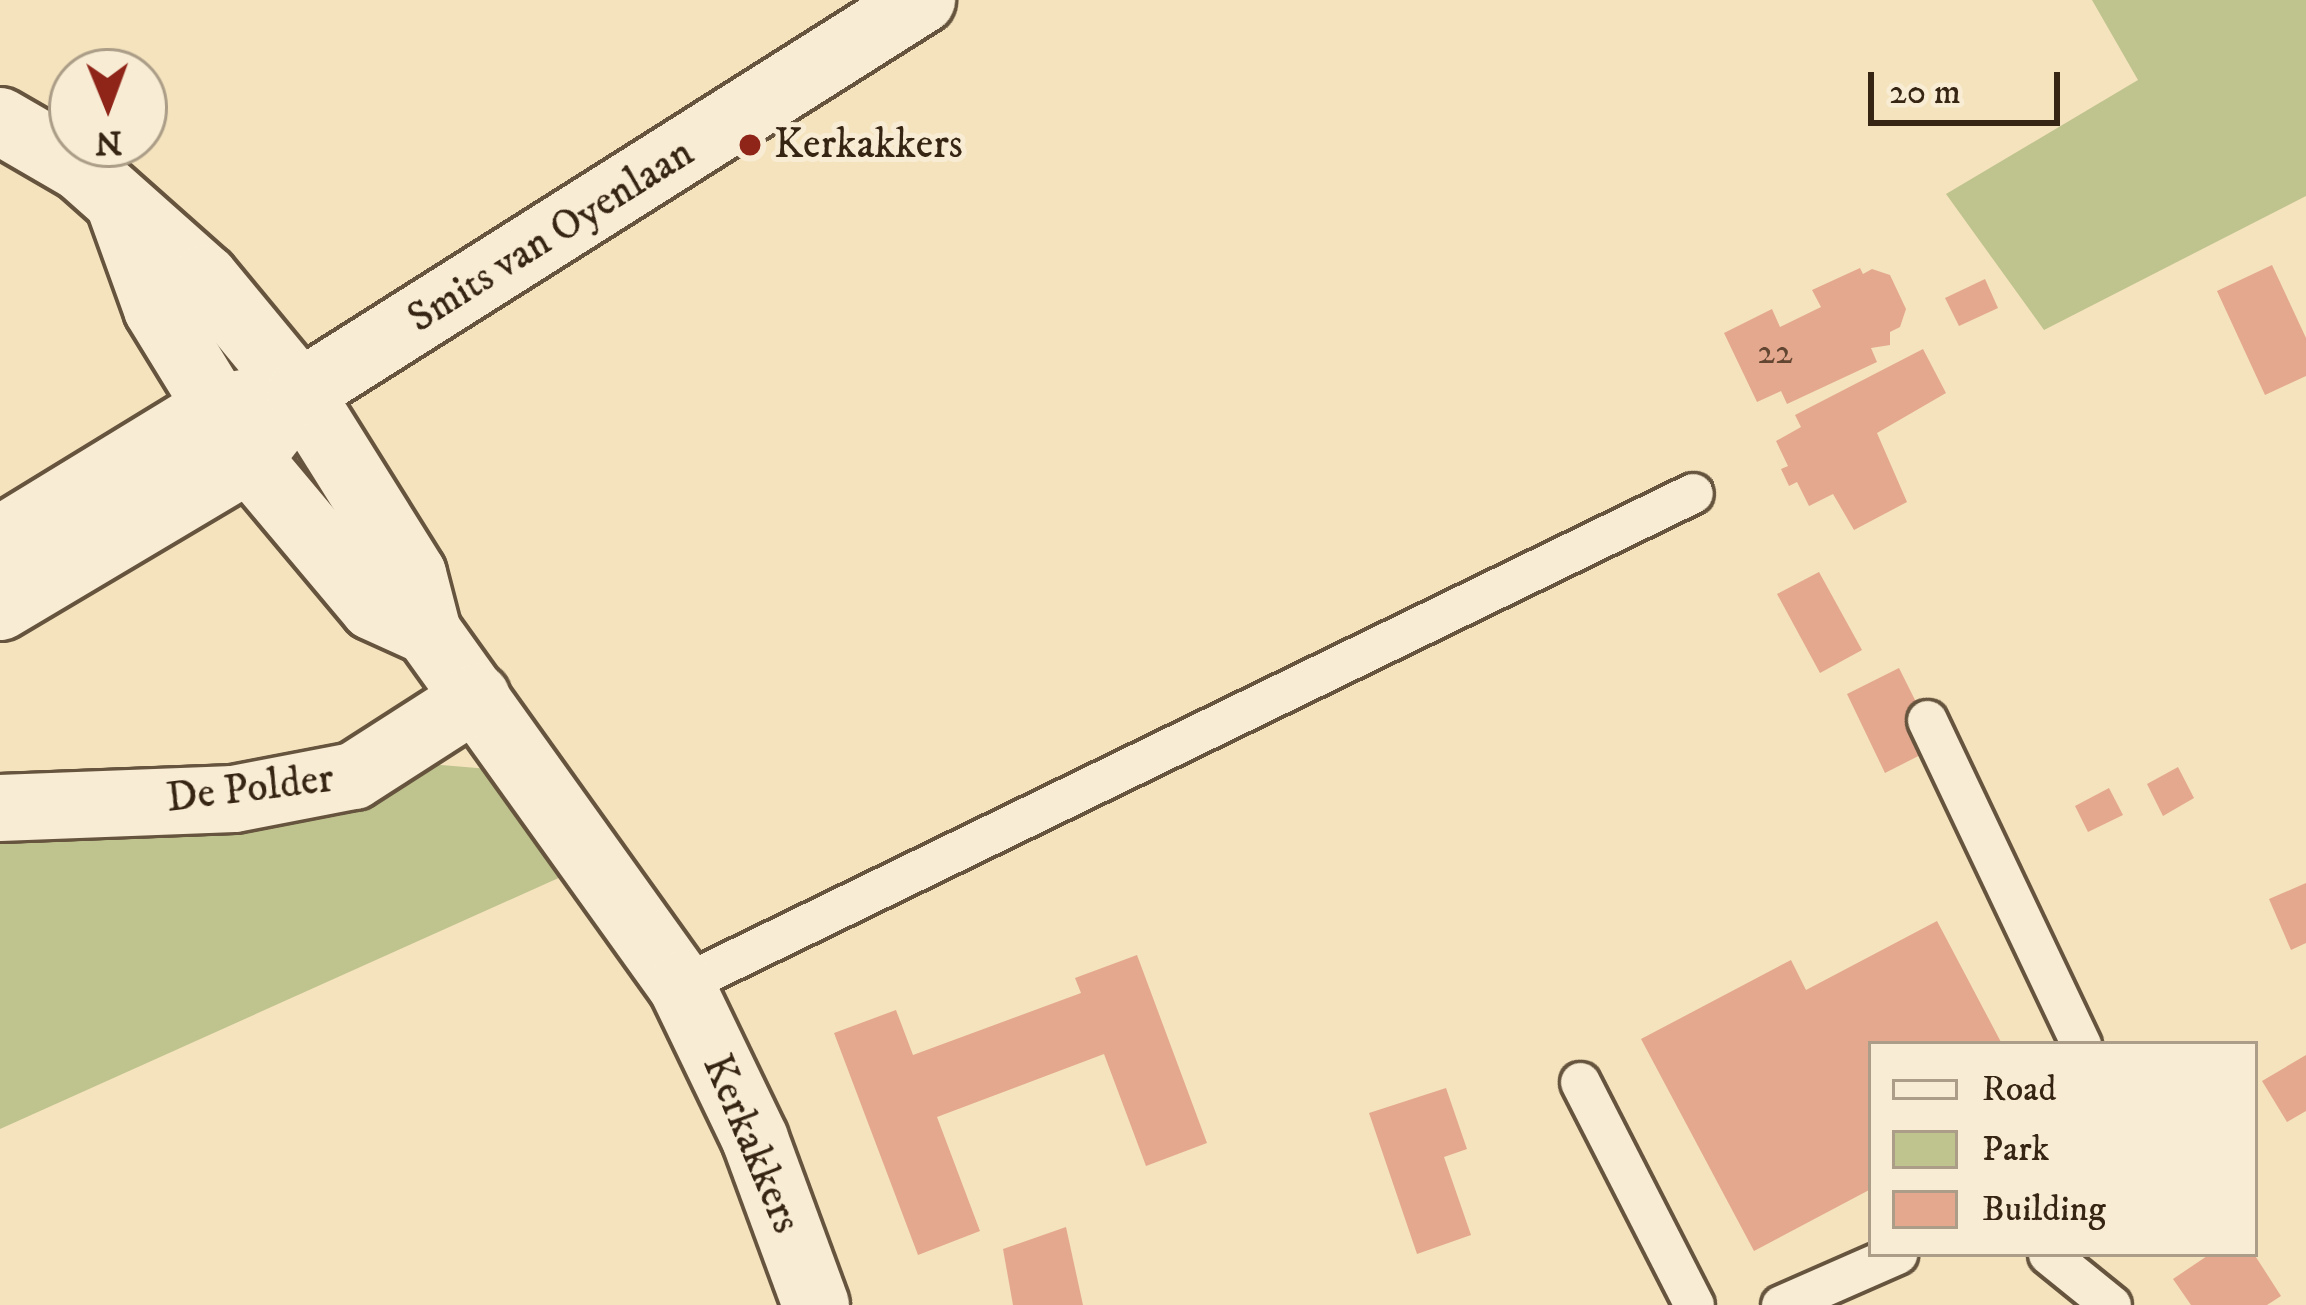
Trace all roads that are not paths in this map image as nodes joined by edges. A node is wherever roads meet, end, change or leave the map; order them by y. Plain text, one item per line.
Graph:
1 (922, 0) edge
2 (0, 121) edge
3 (119, 202) junction
4 (300, 393) junction
5 (232, 433) junction
6 (1693, 493) dead end
7 (0, 540) edge
8 (0, 607) edge
9 (428, 632) junction
10 (478, 697) junction
11 (1927, 720) dead end
12 (0, 808) edge
13 (681, 985) junction
14 (2080, 1041) edge
15 (1580, 1082) dead end
16 (1891, 1257) edge
17 (2052, 1257) edge
18 (816, 1305) edge
19 (1694, 1305) edge
20 (1780, 1305) edge
21 (2111, 1305) edge

1 - 4 street, Smits van Oyenlaan
2 - 3 street, Kerkakkers
3 - 4 street, Kerkakkers
3 - 5 street, Kerkakkers
4 - 5 street, Smits van Oyenlaan
4 - 9 street, Kerkakkers
5 - 7 street, Smits van Oyenlaan
5 - 8 street, Smits van Oyenlaan
5 - 9 street, Kerkakkers
6 - 13 lane
9 - 10 street, Kerkakkers
10 - 12 street, De Polder
10 - 13 street, Kerkakkers
11 - 14 lane
13 - 18 street, Kerkakkers
15 - 19 lane
16 - 20 lane
17 - 21 lane

